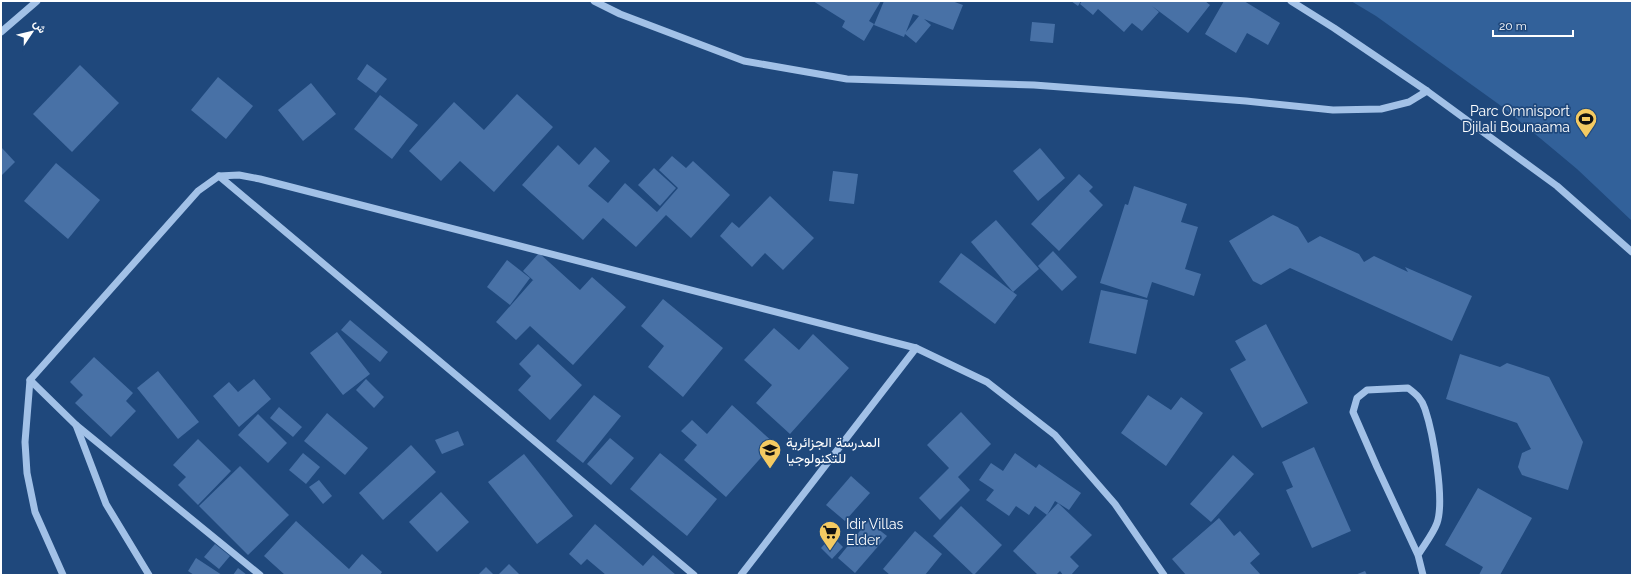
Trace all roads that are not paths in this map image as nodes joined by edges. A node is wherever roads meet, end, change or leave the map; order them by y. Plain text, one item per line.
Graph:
1 (38, 1) edge
2 (594, 1) edge
3 (1291, 1) edge
4 (1, 32) edge
5 (1427, 90) junction
6 (219, 176) junction
7 (1632, 252) edge
8 (916, 348) junction
9 (30, 380) junction
10 (76, 425) junction
11 (1418, 555) junction
12 (63, 575) edge
13 (149, 575) edge
14 (260, 575) edge
15 (694, 575) edge
16 (741, 575) edge
17 (1164, 575) edge
18 (1423, 575) edge

1 - 4 street
2 - 5 street
3 - 5 street
5 - 7 street
6 - 8 street
6 - 9 street
6 - 15 street
8 - 16 street
8 - 17 street
9 - 10 street
9 - 12 street
10 - 13 street
10 - 14 street
11 - 11 street
11 - 18 street

